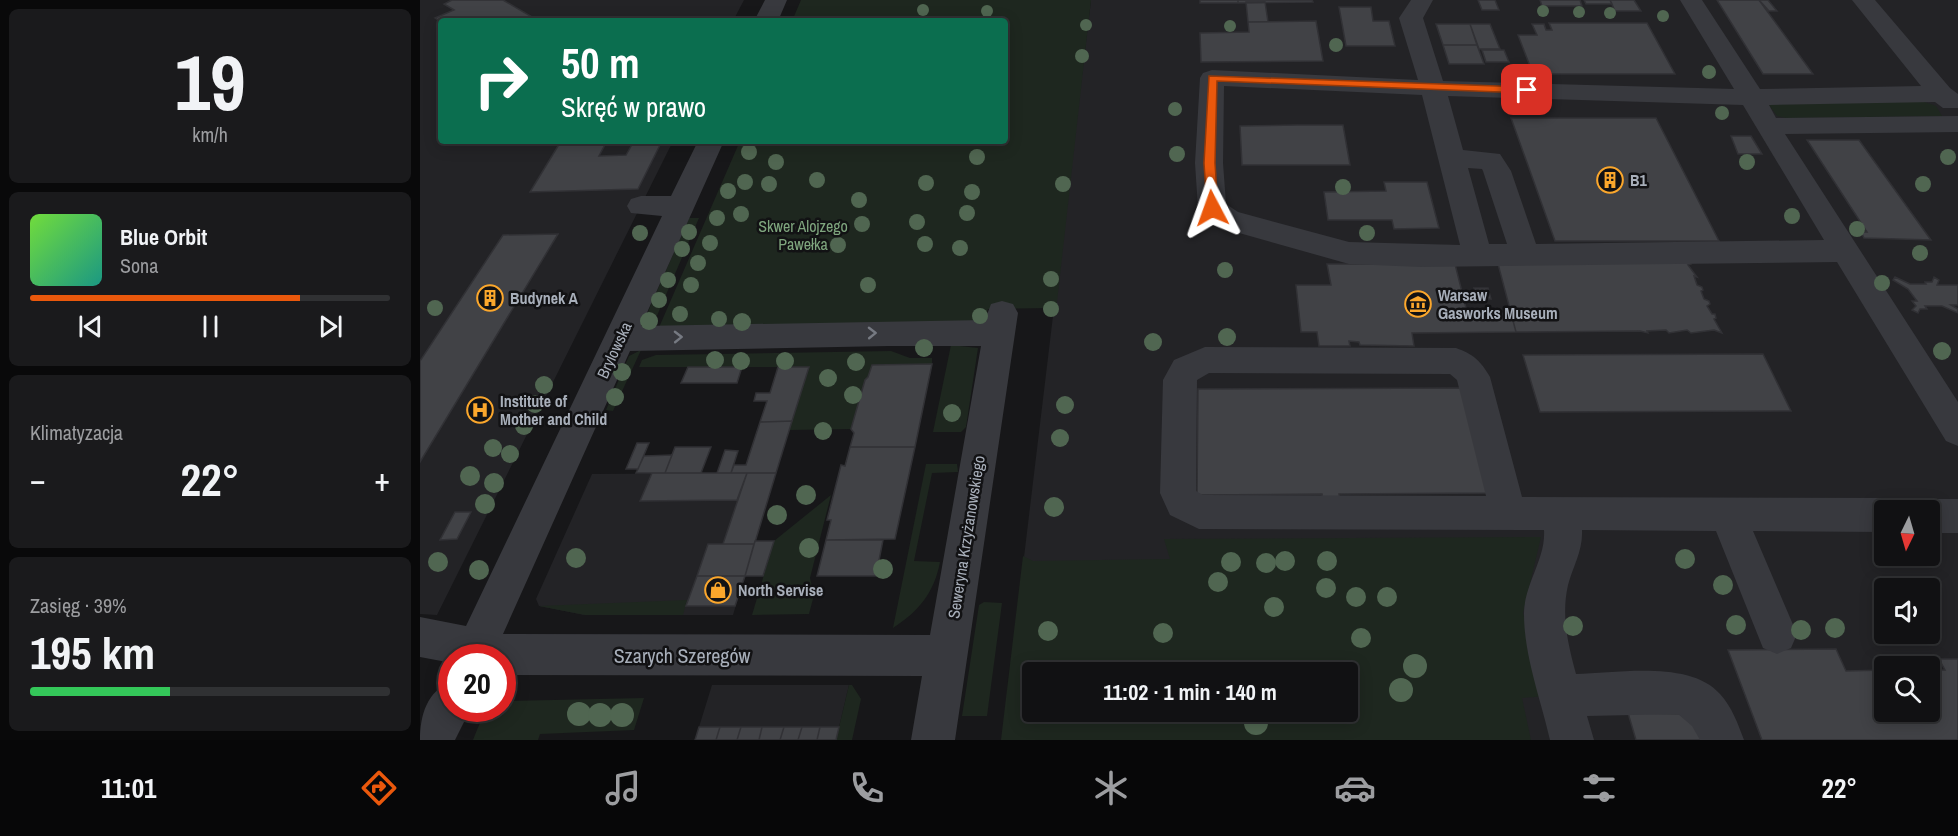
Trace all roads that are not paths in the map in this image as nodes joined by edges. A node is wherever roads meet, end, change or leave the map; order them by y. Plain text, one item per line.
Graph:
1 (776, 0) edge
2 (1422, 0) edge
3 (1691, 0) edge
4 (1863, 0) edge
5 (767, 18) edge
6 (1433, 88) junction
7 (1752, 97) junction
8 (1949, 101) edge
9 (1958, 124) edge
10 (1767, 126) junction
11 (710, 144) edge
12 (1452, 158) junction
13 (641, 206) dead end
14 (681, 206) junction
15 (1847, 251) junction
16 (1477, 255) junction
17 (1525, 255) junction
18 (619, 339) junction
19 (1958, 431) edge
20 (1508, 512) junction
21 (1562, 512) junction
22 (1727, 513) junction
23 (1874, 515) edge
24 (1940, 516) edge
25 (1958, 516) edge
26 (1776, 634) dead end
27 (420, 636) edge
28 (444, 644) edge
29 (478, 644) edge
30 (516, 656) edge
31 (946, 656) junction
32 (1561, 695) junction
33 (441, 722) edge
34 (432, 740) edge
35 (933, 740) edge
36 (1572, 740) edge
37 (1722, 740) edge

1 - 5 street
2 - 6 street
3 - 7 street
4 - 8 street
6 - 7 street
6 - 12 street
6 - 16 street
7 - 8 street
7 - 10 street
9 - 10 street
10 - 15 street
11 - 14 street, Brylowska
12 - 16 street
12 - 17 street
13 - 14 street
14 - 18 street, Brylowska
15 - 17 street
15 - 19 street
16 - 17 street
18 - 29 street, Brylowska
18 -> 31 street, Seweryna Krzyżanowskiego
20 - 20 street
20 - 21 street
21 - 22 street
21 - 32 street
22 - 23 street
22 - 26 street
24 - 25 street
27 - 28 street, Szarych Szeregów
30 - 31 street, Szarych Szeregów
31 - 35 street, Seweryna Krzyżanowskiego
32 - 36 street
32 - 37 street
33 - 34 street

